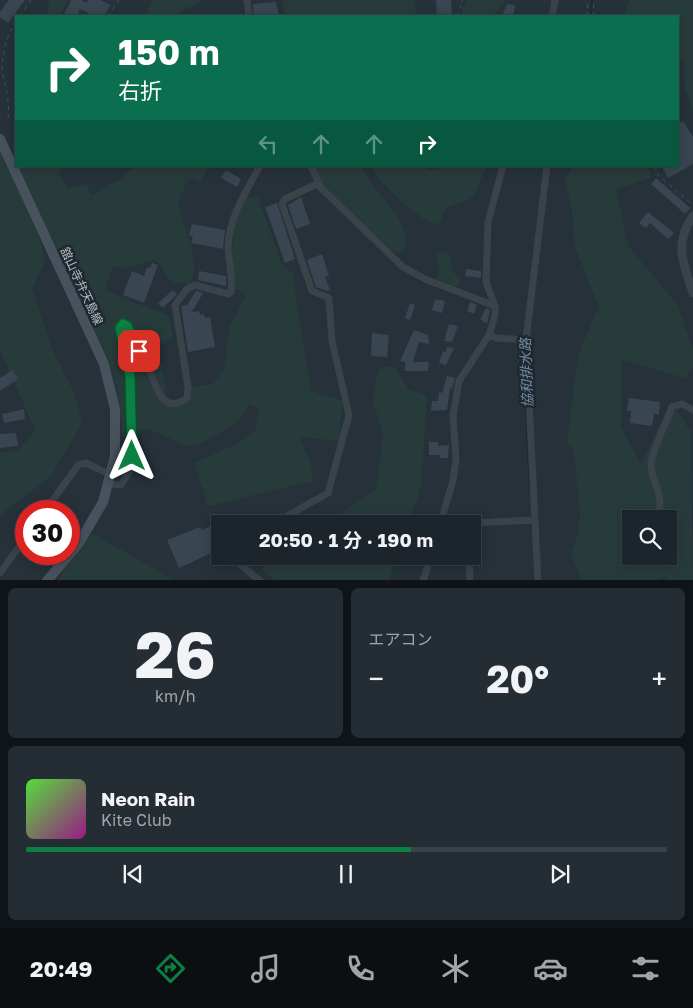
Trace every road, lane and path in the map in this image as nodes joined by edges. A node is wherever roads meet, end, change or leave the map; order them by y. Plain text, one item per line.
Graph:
1 (31, 0) edge
2 (119, 0) edge
3 (247, 0) edge
4 (463, 0) edge
5 (555, 0) edge
6 (588, 0) edge
7 (594, 0) edge
8 (21, 15) edge
9 (109, 15) edge
10 (249, 15) edge
11 (457, 15) edge
12 (552, 15) edge
13 (587, 15) edge
14 (593, 15) edge
15 (15, 23) edge
16 (8, 118) dead end
17 (0, 140) edge
18 (259, 167) edge
19 (311, 167) edge
20 (504, 167) edge
21 (547, 167) edge
22 (655, 167) edge
23 (317, 184) junction
24 (693, 205) edge
25 (693, 216) edge
26 (693, 294) edge
27 (494, 306) junction
28 (489, 335) junction
29 (524, 339) junction
30 (693, 410) edge
31 (110, 479) junction
32 (53, 500) edge
33 (660, 510) edge
34 (289, 515) edge
35 (443, 515) edge
36 (533, 520) junction
37 (481, 522) edge
38 (15, 552) edge
39 (241, 565) edge
40 (428, 565) edge
41 (469, 565) edge
42 (0, 572) edge
43 (47, 580) edge
44 (260, 580) edge
45 (423, 580) edge
46 (470, 580) edge
47 (538, 580) edge

1 - 8 path
2 - 9 path
3 - 10 street
4 - 11 path
5 - 12 street
6 - 13 path
7 - 14 path
15 - 16 path
17 - 31 main road, 舘山寺弁天島線
18 - 31 street
19 - 23 street
20 - 27 street
21 - 29 street
22 - 24 path
23 - 27 street
23 - 34 street
25 - 26 street
27 - 28 street
28 - 29 street
28 - 35 street
29 - 36 street
30 - 33 street
31 - 32 street
31 - 43 main road, 舘山寺弁天島線
36 - 37 street
36 - 47 street
38 - 42 street
39 - 44 street
40 - 45 street
41 - 46 street

